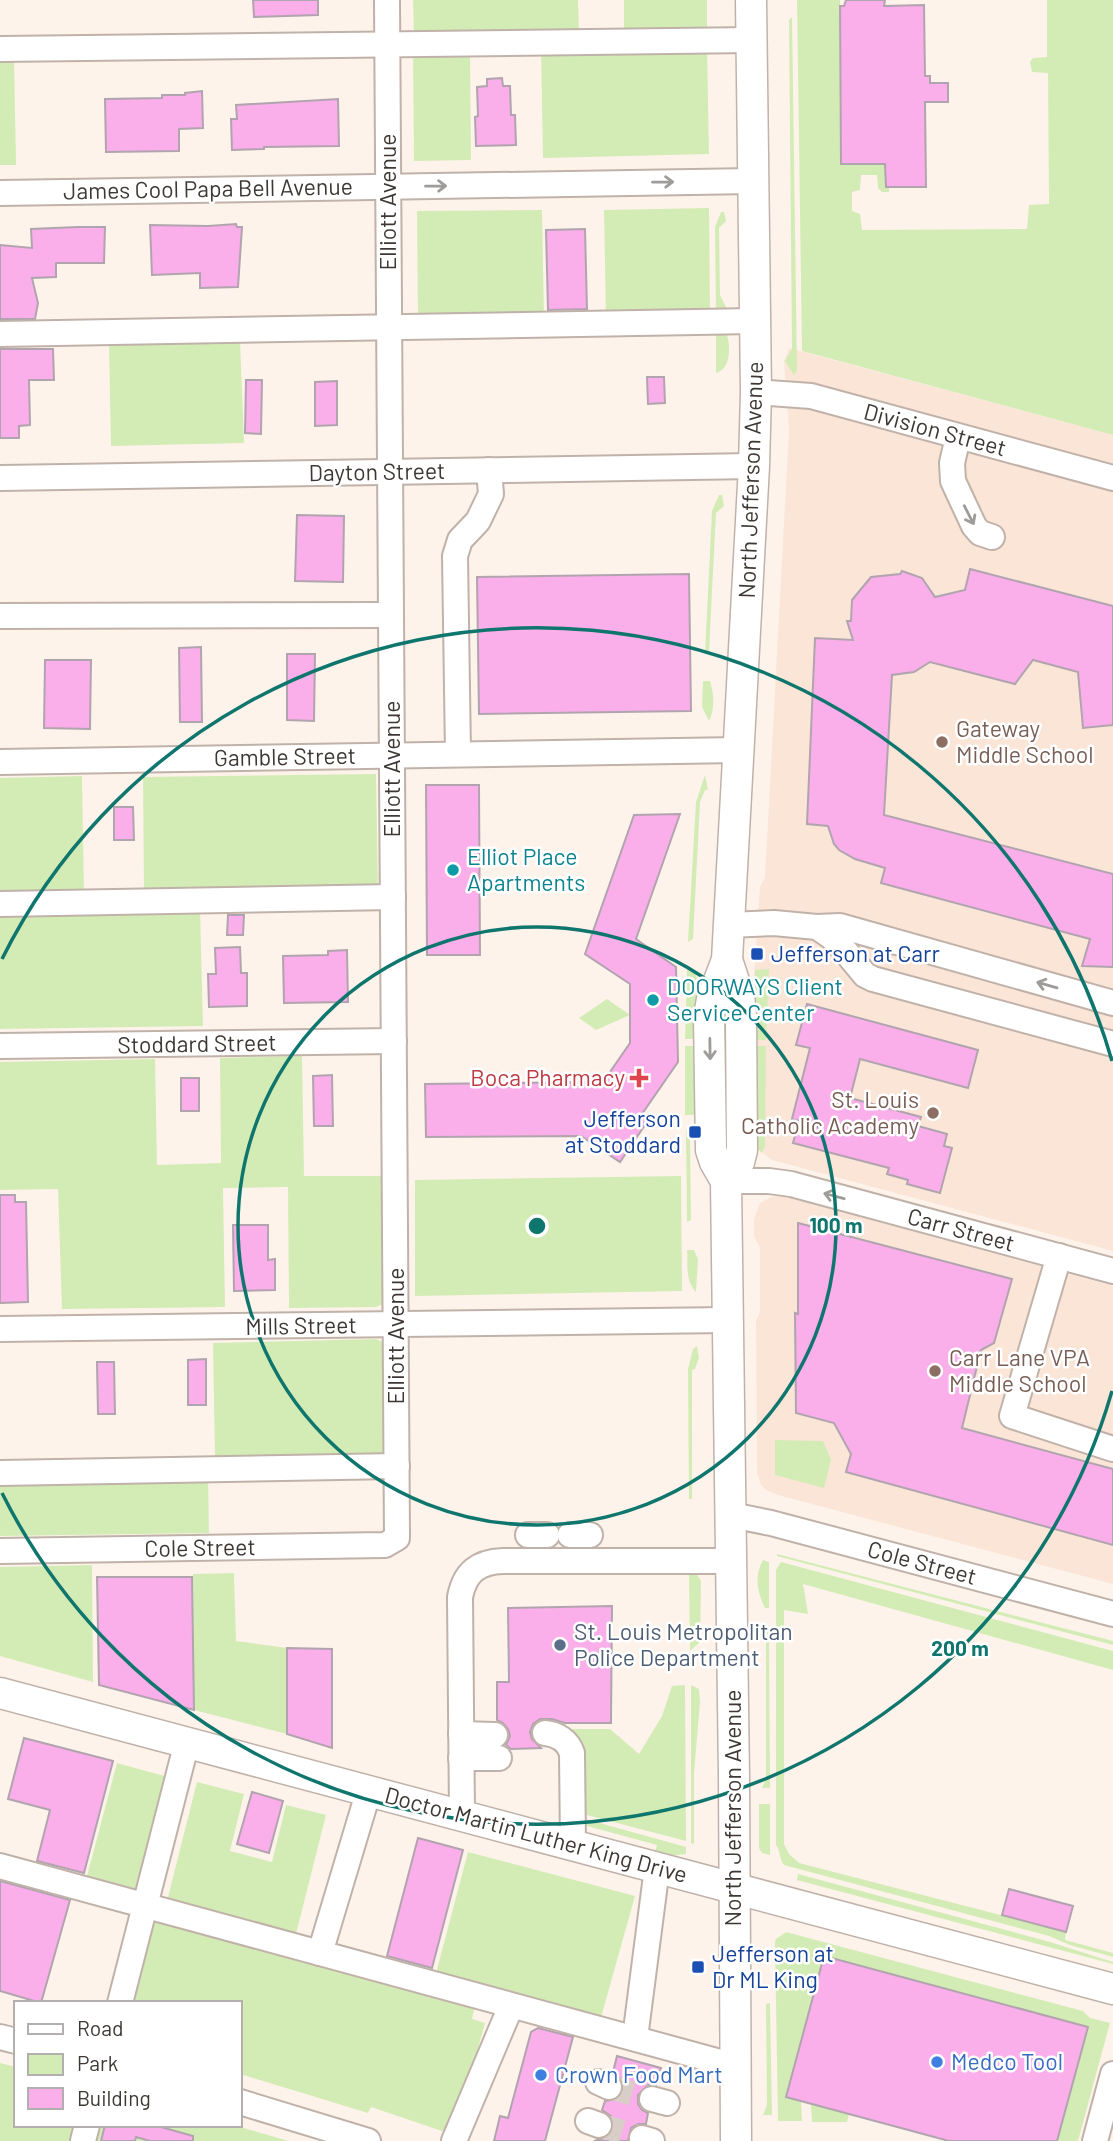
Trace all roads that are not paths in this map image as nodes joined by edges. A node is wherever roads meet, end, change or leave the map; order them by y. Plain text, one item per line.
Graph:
1 (387, 0) edge
2 (751, 0) edge
3 (752, 40) junction
4 (387, 44) junction
5 (0, 49) edge
6 (753, 181) junction
7 (388, 187) junction
8 (0, 193) edge
9 (754, 321) junction
10 (389, 329) junction
11 (0, 334) edge
12 (755, 392) junction
13 (958, 437) junction
14 (754, 466) junction
15 (489, 470) junction
16 (390, 472) junction
17 (0, 478) edge
18 (1113, 478) edge
19 (992, 537) dead end
20 (391, 615) junction
21 (0, 616) edge
22 (738, 750) junction
23 (458, 754) junction
24 (392, 755) junction
25 (0, 762) edge
26 (393, 897) junction
27 (0, 904) edge
28 (729, 925) junction
29 (817, 927) junction
30 (1113, 1003) edge
31 (394, 1041) junction
32 (1113, 1044) edge
33 (0, 1046) edge
34 (726, 1181) junction
35 (1059, 1256) junction
36 (1113, 1270) edge
37 (728, 1320) junction
38 (396, 1326) junction
39 (0, 1329) edge
40 (1113, 1449) edge
41 (397, 1466) junction
42 (0, 1473) edge
43 (731, 1515) junction
44 (397, 1538) joint
45 (0, 1551) edge
46 (731, 1561) junction
47 (1113, 1614) edge
48 (0, 1693) edge
49 (545, 1733) dead end
50 (187, 1742) junction
51 (461, 1746) junction
52 (497, 1746) dead end
53 (369, 1790) junction
54 (462, 1815) junction
55 (573, 1845) junction
56 (0, 1866) edge
57 (657, 1868) junction
58 (733, 1888) junction
59 (146, 1906) junction
60 (320, 1953) junction
61 (1113, 1989) edge
62 (121, 2001) edge
63 (511, 2006) junction
64 (635, 2038) junction
65 (735, 2066) junction
66 (1113, 2074) edge
67 (242, 2103) edge
68 (368, 2141) edge
69 (454, 2141) edge
70 (736, 2141) edge
71 (1095, 2141) edge

1 - 4 street, Elliott Avenue
2 - 3 main road, North Jefferson Avenue
3 - 4 street
3 - 6 main road, North Jefferson Avenue
4 - 5 street
4 - 7 street, Elliott Avenue
7 -> 6 street, James Cool Papa Bell Avenue
6 - 9 main road, North Jefferson Avenue
7 - 8 street, James Cool Papa Bell Avenue
7 - 10 street, Elliott Avenue
9 - 10 street
9 - 12 main road, North Jefferson Avenue
10 - 11 street
10 - 16 street, Elliott Avenue
12 - 13 street, Division Street
12 - 14 main road, North Jefferson Avenue
13 - 18 street, Division Street
13 -> 19 street
14 - 15 street, Dayton Street
14 - 22 main road, North Jefferson Avenue
15 - 16 street, Dayton Street
15 - 23 street
16 - 17 street, Dayton Street
16 - 20 street, Elliott Avenue
20 - 21 street
20 - 24 street, Elliott Avenue
22 - 23 street, Gamble Street
22 - 28 main road, North Jefferson Avenue
23 - 24 street, Gamble Street
24 - 25 street, Gamble Street
24 - 26 street, Elliott Avenue
26 - 27 street
26 - 31 street, Elliott Avenue
28 - 29 street
28 - 34 main road, North Jefferson Avenue
30 -> 29 street
29 - 32 street
31 - 33 street, Stoddard Street
31 - 38 street, Elliott Avenue
35 -> 34 street, Carr Street
34 - 37 main road, North Jefferson Avenue
35 - 36 street, Carr Street
35 - 40 street
37 - 38 street, Mills Street
37 - 43 main road, North Jefferson Avenue
38 - 39 street, Mills Street
38 - 41 street, Elliott Avenue
41 - 42 street
41 - 44 street, Elliott Avenue
43 - 46 main road, North Jefferson Avenue
43 - 47 street, Cole Street
44 - 45 street, Cole Street
46 - 51 street
46 - 58 main road, North Jefferson Avenue
48 - 50 main road, Doctor Martin Luther King Drive
49 - 55 street
50 - 53 main road, Doctor Martin Luther King Drive
50 - 59 street
51 - 52 street
51 - 54 street
53 - 54 main road, Doctor Martin Luther King Drive
53 - 60 street
54 - 55 main road, Doctor Martin Luther King Drive
55 - 57 main road, Doctor Martin Luther King Drive
56 - 59 street
57 - 58 main road, Doctor Martin Luther King Drive
57 - 64 street
58 - 61 main road, Doctor Martin Luther King Drive
58 - 65 main road, North Jefferson Avenue
59 - 60 street
59 - 62 street
60 - 63 street
63 - 64 street
63 - 69 street
64 - 65 street
65 - 70 main road, North Jefferson Avenue
66 - 71 street
67 - 68 street

